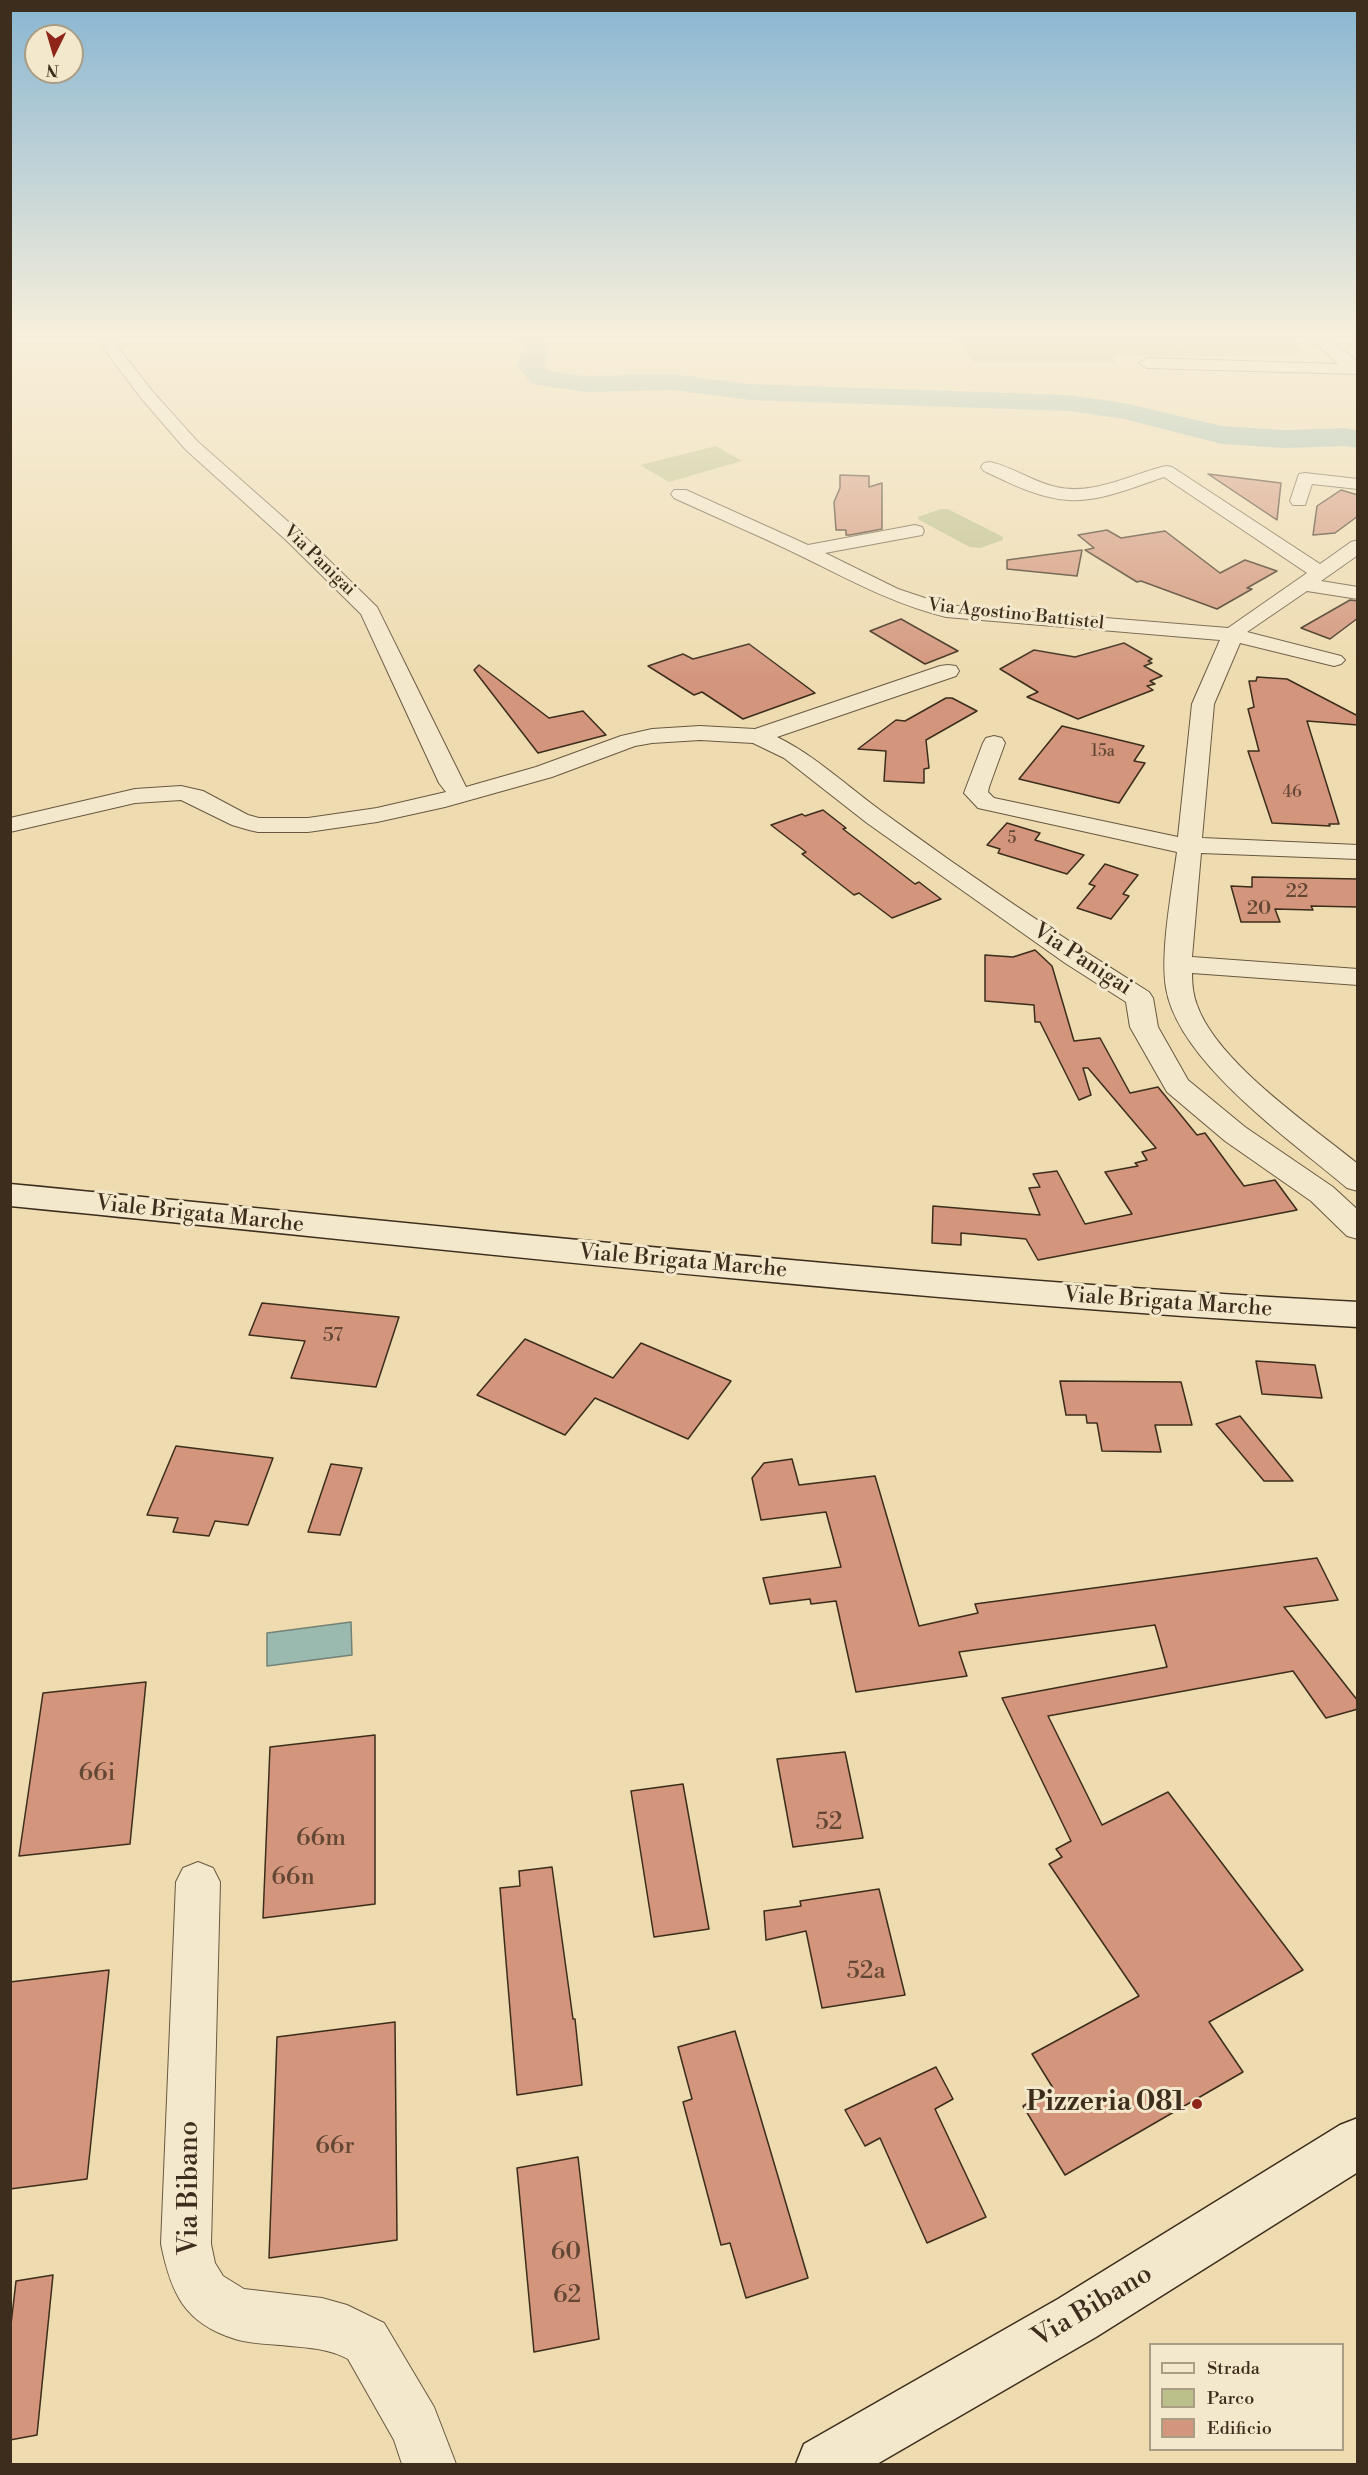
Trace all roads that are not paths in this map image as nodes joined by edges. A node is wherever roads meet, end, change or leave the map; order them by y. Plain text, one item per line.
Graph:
1 (199, 452) edge
2 (990, 467) dead end
3 (1358, 484) edge
4 (680, 494) dead end
5 (1299, 501) dead end
6 (915, 531) dead end
7 (1358, 546) edge
8 (806, 551) junction
9 (1311, 578) junction
10 (1358, 593) edge
11 (1233, 635) junction
12 (1334, 660) dead end
13 (948, 671) dead end
14 (757, 736) junction
15 (994, 743) dead end
16 (460, 795) junction
17 (10, 825) edge
18 (1190, 844) junction
19 (1358, 852) edge
20 (1178, 964) junction
21 (1358, 977) edge
22 (1139, 998) junction
23 (1183, 1005) junction
24 (1358, 1181) edge
25 (10, 1195) edge
26 (1358, 1228) edge
27 (1358, 1315) edge
28 (198, 1882) dead end
29 (1358, 2143) edge
30 (422, 2445) edge
31 (824, 2464) edge

1 - 16 street, Via Panigai
2 - 9 street
3 - 5 street
4 - 8 street, Via Agostino Battistel
6 - 8 street
7 - 9 street
8 - 11 street, Via Agostino Battistel
9 - 10 street
9 - 11 street
11 - 12 street, Via Agostino Battistel
11 - 18 street
13 - 14 street, Via Panigai
14 - 16 street, Via Panigai
14 - 22 street, Via Panigai
15 - 18 street
16 - 17 street, Via Panigai
18 - 19 street
18 - 20 street
20 - 21 street
20 - 23 street
22 - 23 street
22 - 26 street, Via Panigai
23 - 24 street
25 - 27 street, Viale Brigata Marche
28 - 30 street, Via Bibano
29 - 31 street, Via Bibano

